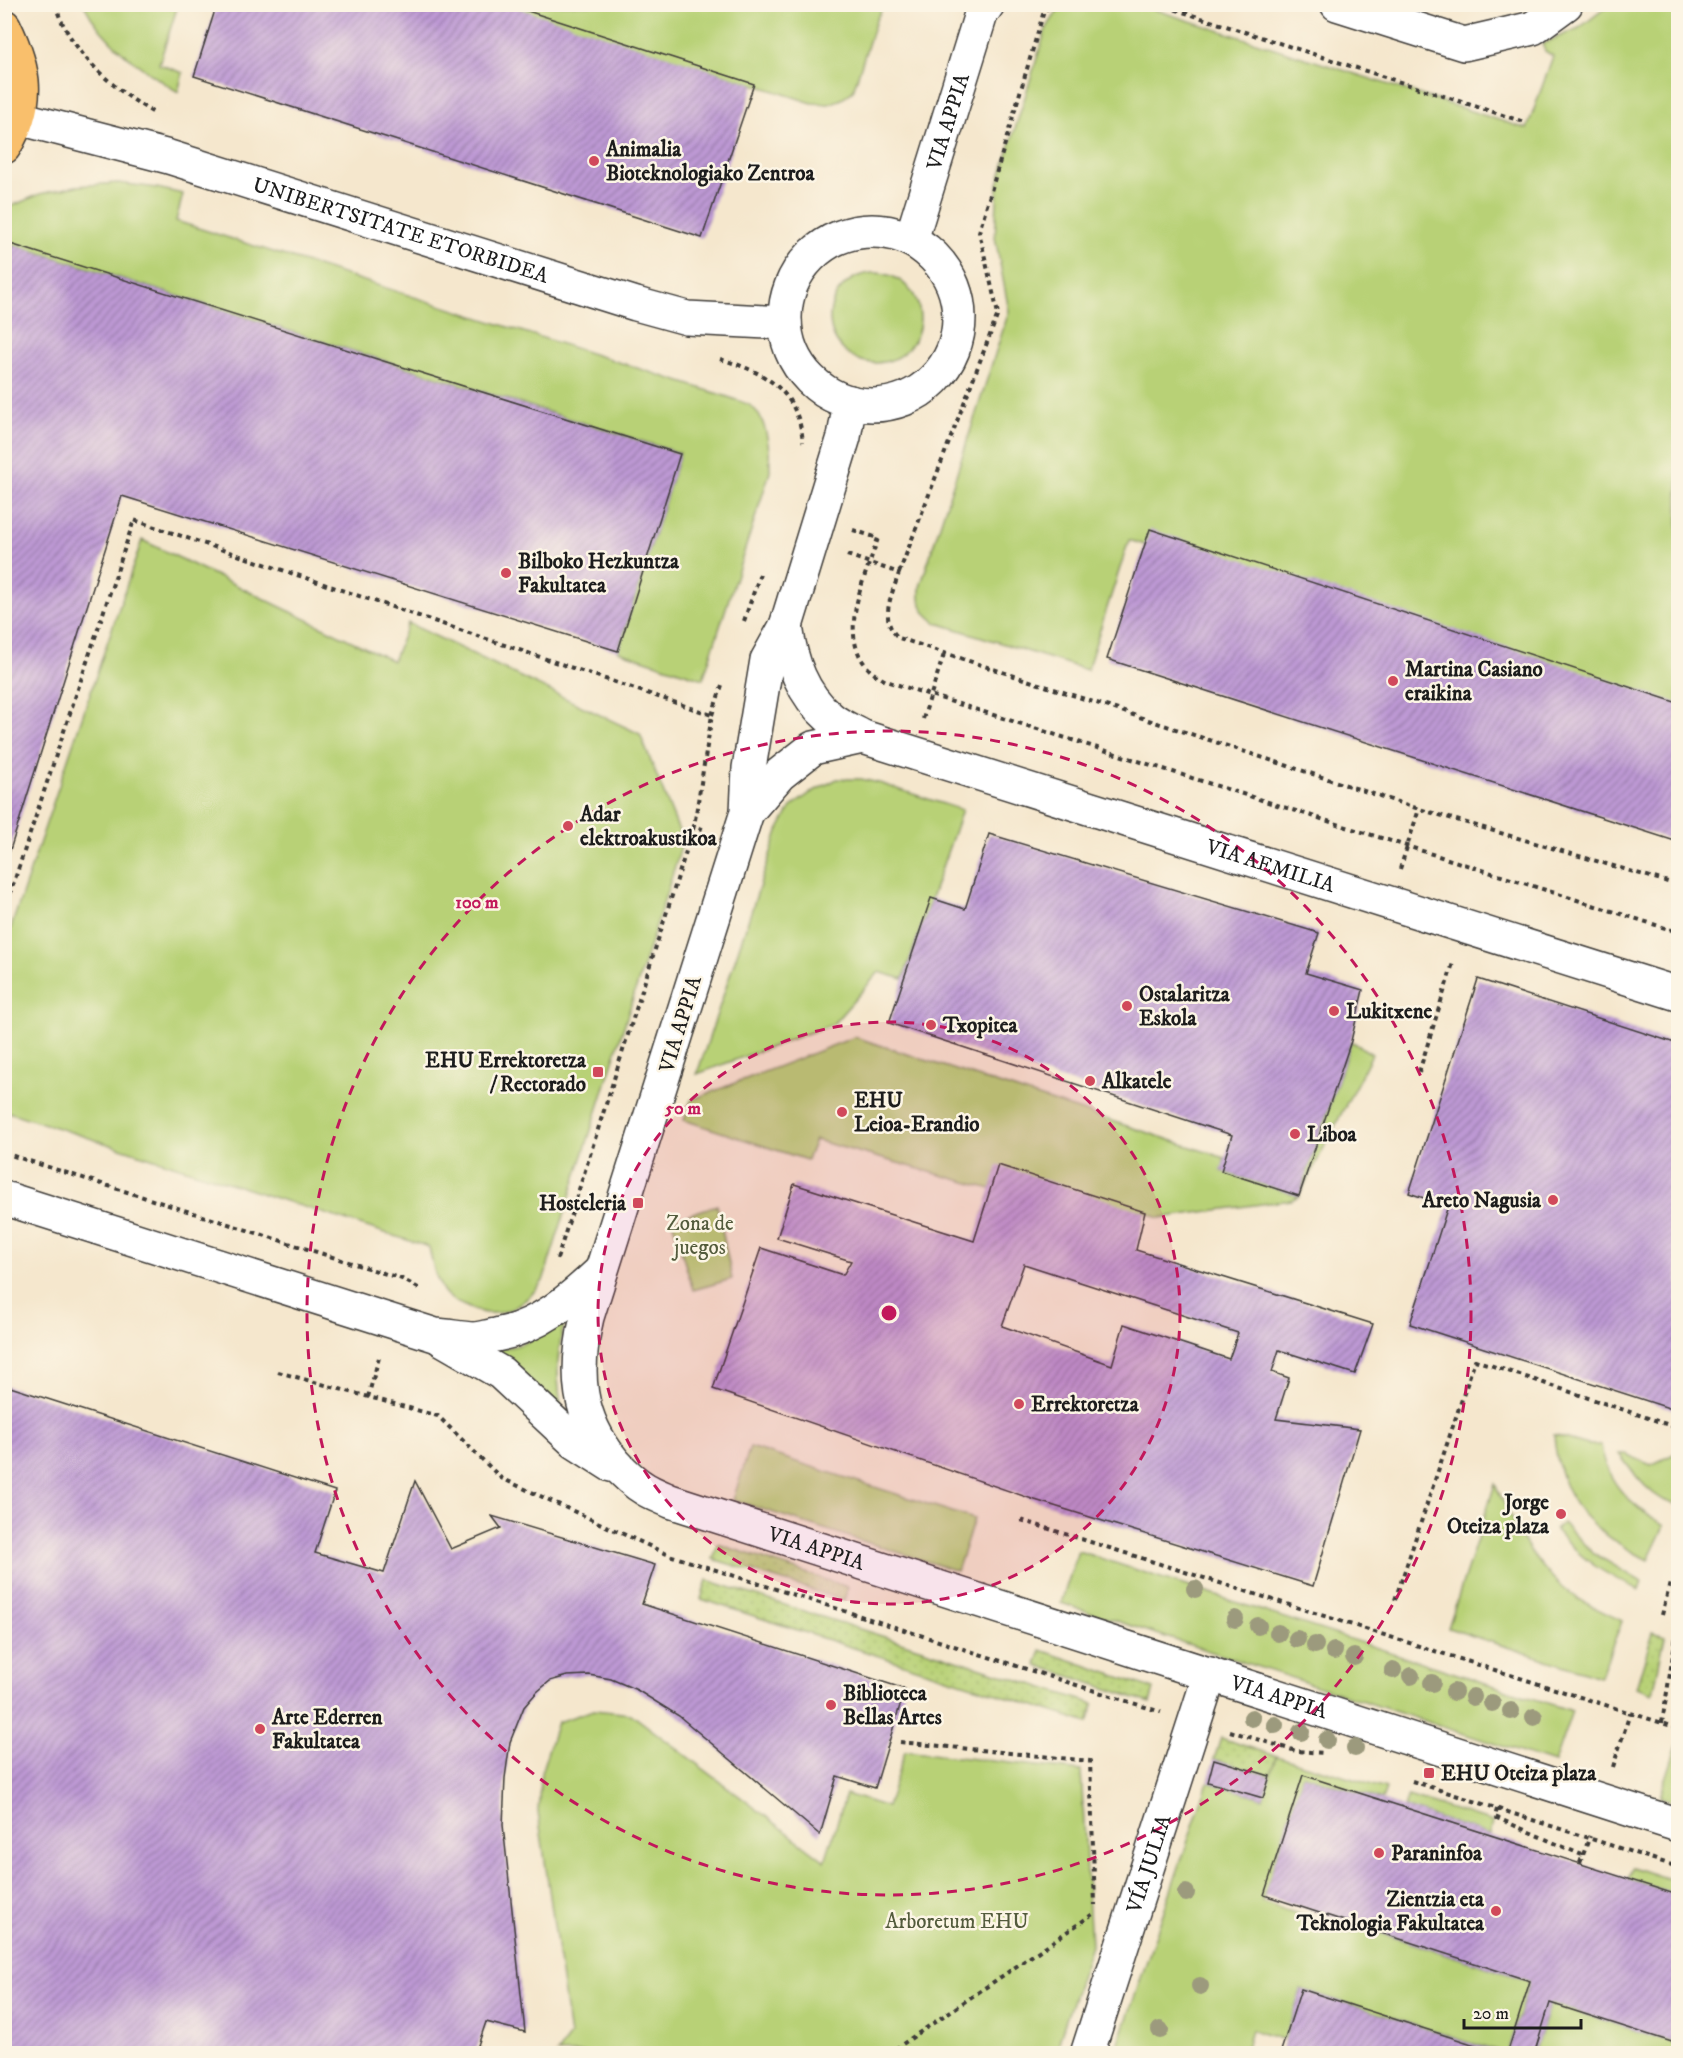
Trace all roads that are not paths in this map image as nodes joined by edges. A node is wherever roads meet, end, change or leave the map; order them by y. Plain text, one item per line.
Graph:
1 (988, 4) edge
2 (1337, 4) edge
3 (1566, 4) edge
4 (4, 26) edge
5 (19, 118) junction
6 (4, 147) edge
7 (911, 240) junction
8 (785, 323) junction
9 (850, 402) junction
10 (786, 626) junction
11 (864, 737) junction
12 (742, 826) junction
13 (1678, 994) edge
14 (4, 1198) edge
15 (602, 1270) junction
16 (435, 1335) junction
17 (624, 1473) junction
18 (1210, 1674) junction
19 (1678, 1825) edge
20 (1088, 2054) edge

1 - 7 street, VIA APPIA
2 - 3 street
4 - 5 main road
5 - 6 main road
5 - 8 street, UNIBERTSITATE ETORBIDEA
7 - 8 street
7 - 9 street
8 - 9 street
9 - 10 street
10 - 11 street, VIA AEMILIA
10 - 12 street
11 - 12 street, VIA AEMILIA
11 - 13 street, VIA AEMILIA
12 - 15 street, VIA APPIA
14 - 16 street
15 - 16 street
15 - 17 street, VIA APPIA
16 - 17 street
17 - 18 street, VIA APPIA
18 - 19 street, VIA APPIA
18 - 20 street, VÍA JULIA

